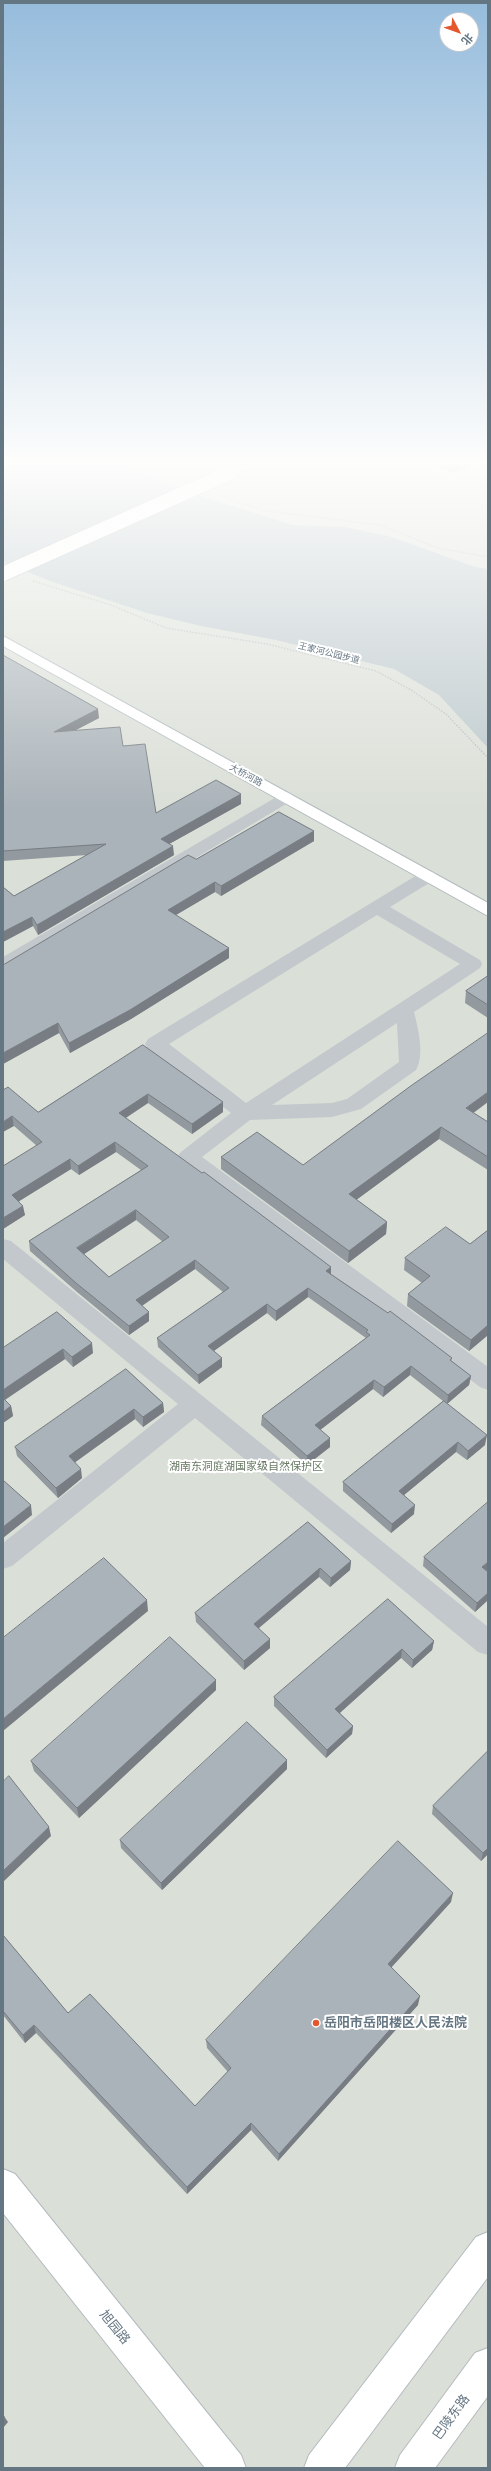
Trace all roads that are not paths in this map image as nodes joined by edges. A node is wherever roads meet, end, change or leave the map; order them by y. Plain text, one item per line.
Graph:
1 (3, 640) edge
2 (285, 797) junction
3 (428, 876) junction
4 (377, 907) junction
5 (488, 910) edge
6 (3, 964) edge
7 (481, 968) edge
8 (404, 1010) junction
9 (245, 1113) junction
10 (3, 1247) edge
11 (488, 1380) edge
12 (194, 1405) junction
13 (3, 1558) edge
14 (488, 1643) edge
15 (3, 2186) edge
16 (488, 2249) edge
17 (488, 2366) edge
18 (228, 2468) edge
19 (322, 2468) edge
20 (413, 2468) edge

1 - 2 street, 大桥河路
2 - 3 street, 大桥河路
2 - 6 street
3 - 4 street
3 - 5 street, 大桥河路
4 - 7 street
4 - 9 street
7 - 8 street
8 - 9 street
8 - 9 street
9 - 11 street
10 - 12 street
12 - 13 street
12 - 14 street
15 - 18 street, 旭园路
16 - 19 street
17 - 20 street, 巴陵东路

